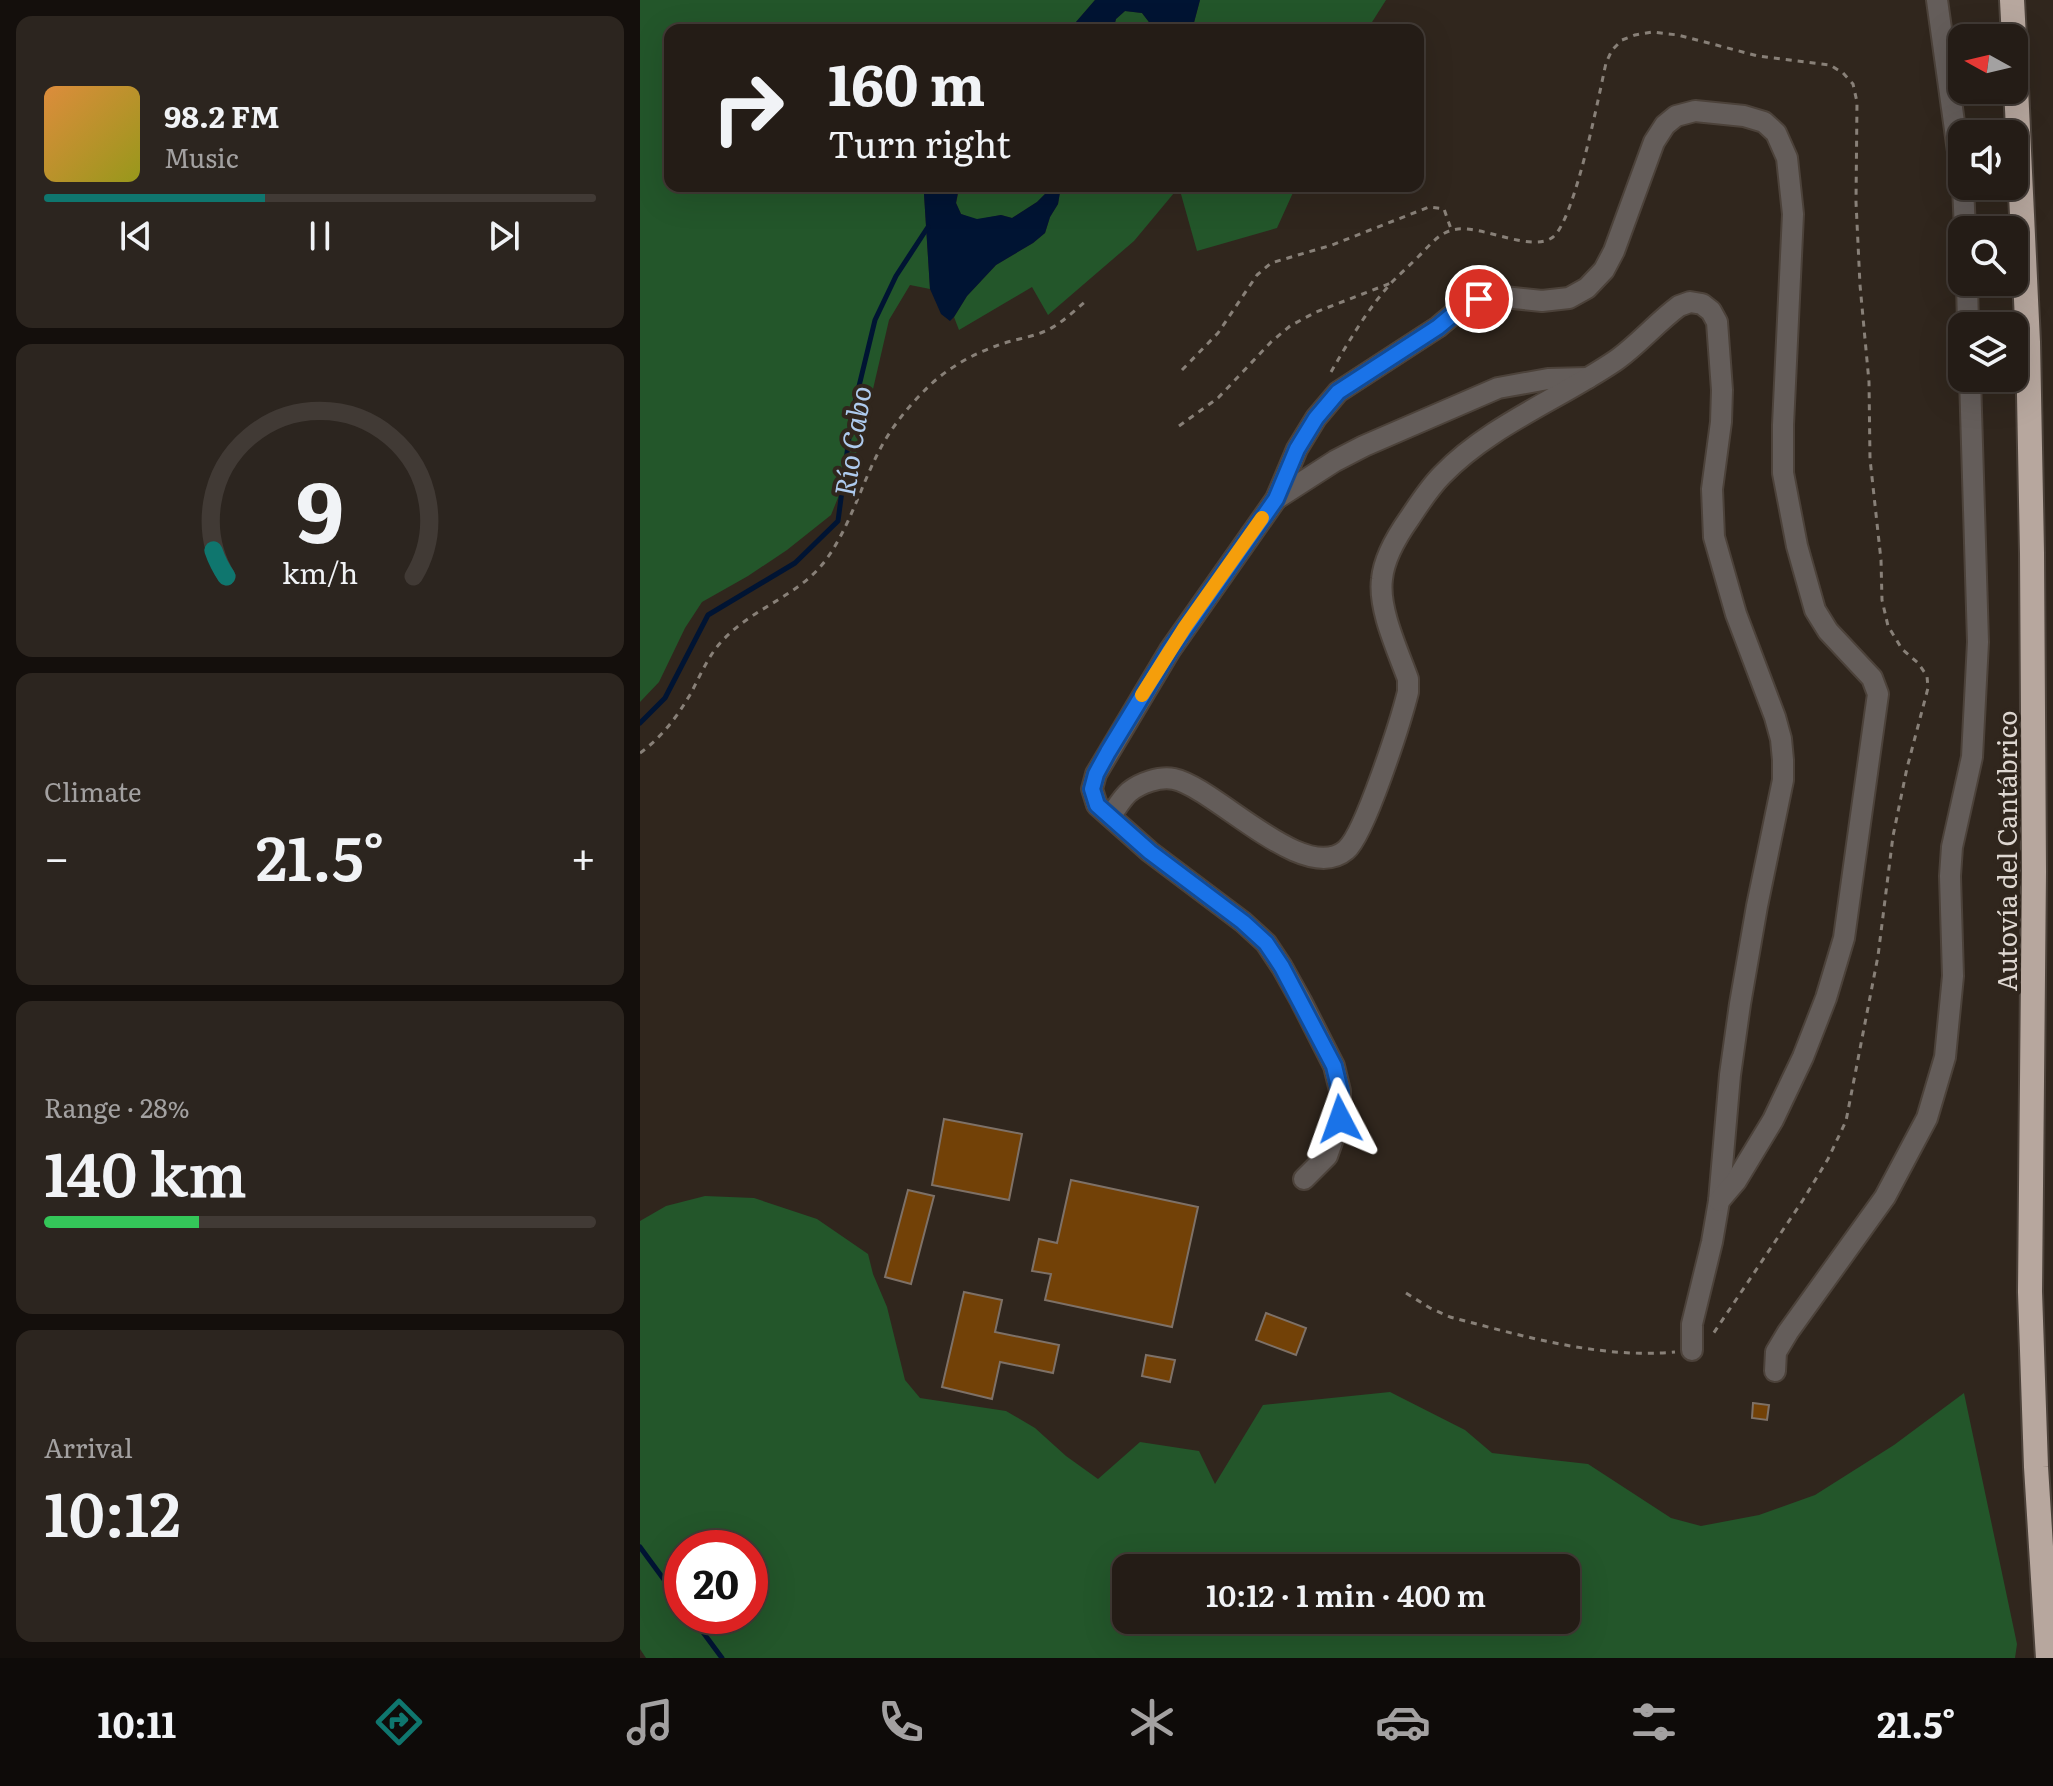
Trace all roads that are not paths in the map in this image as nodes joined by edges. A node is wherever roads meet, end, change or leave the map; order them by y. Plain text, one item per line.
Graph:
1 (1937, 0) edge
2 (2012, 0) edge
3 (2013, 24) edge
4 (2017, 104) edge
5 (1954, 120) edge
6 (1588, 378) junction
7 (1970, 392) edge
8 (1276, 499) junction
9 (1110, 816) junction
10 (1304, 1179) dead end
11 (1719, 1201) junction
12 (1692, 1350) dead end
13 (1775, 1371) dead end
14 (2048, 1658) edge

1 - 5 lane
2 - 3 highway
4 - 14 highway, Autovía del Cantábrico
6 - 8 lane
6 - 9 lane
6 - 11 lane
7 - 13 lane
8 - 9 lane
8 - 11 lane
9 - 10 lane
11 - 12 lane

